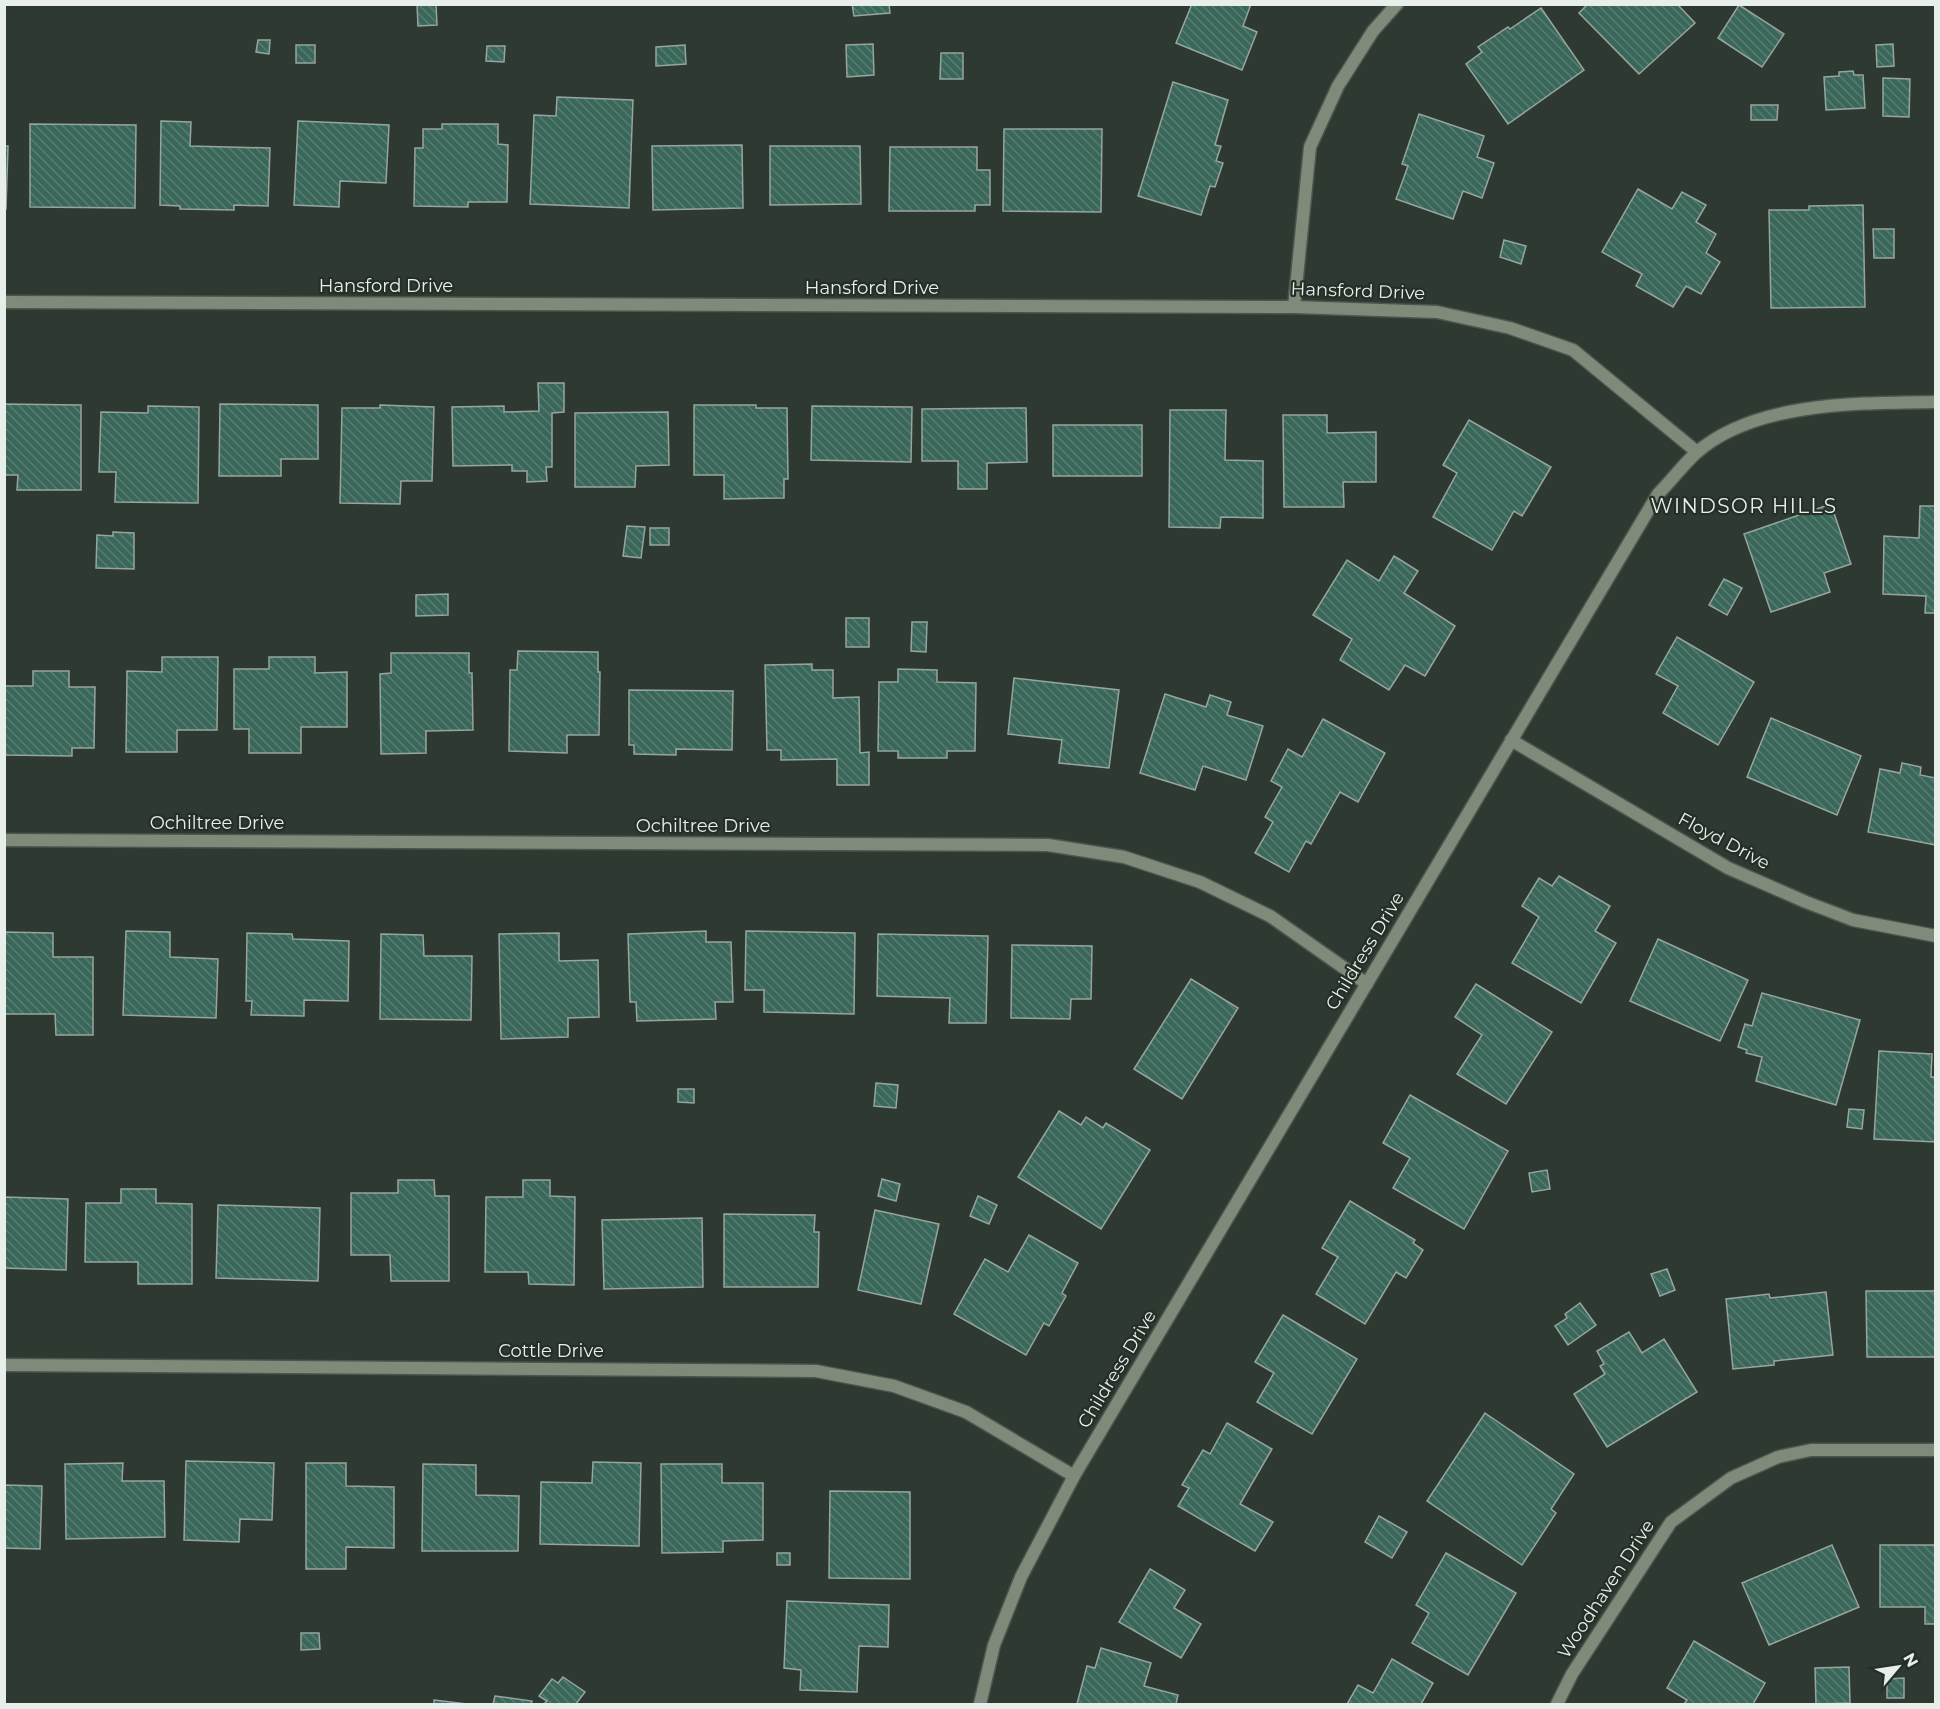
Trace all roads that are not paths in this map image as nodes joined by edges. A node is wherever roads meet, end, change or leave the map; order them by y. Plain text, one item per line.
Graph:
1 (1397, 4) edge
2 (4, 302) edge
3 (1294, 307) junction
4 (1935, 402) edge
5 (1697, 452) junction
6 (1512, 740) junction
7 (4, 840) edge
8 (1935, 936) edge
9 (1367, 984) junction
10 (4, 1365) edge
11 (1935, 1450) edge
12 (1074, 1476) junction
13 (980, 1704) edge
14 (1557, 1704) edge

1 - 3 street
2 - 3 street, Hansford Drive
3 - 5 street, Hansford Drive
4 - 5 street, Childress Drive
5 - 6 street, Childress Drive
6 - 8 street, Floyd Drive
6 - 9 street, Childress Drive
7 - 9 street, Ochiltree Drive
9 - 12 street, Childress Drive
10 - 12 street, Cottle Drive
11 - 14 street, Woodhaven Drive
12 - 13 street, Childress Drive

